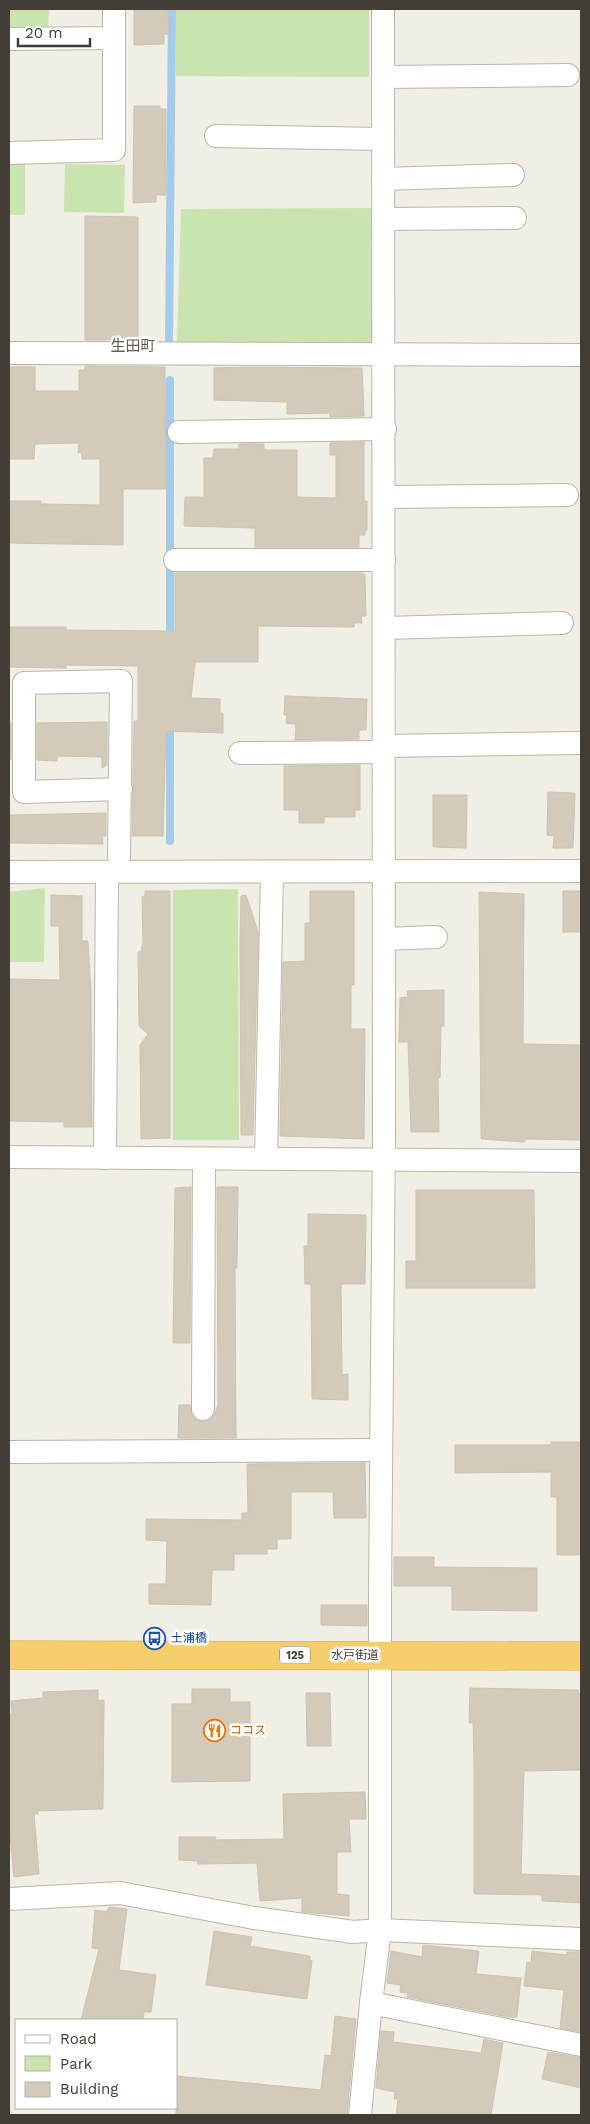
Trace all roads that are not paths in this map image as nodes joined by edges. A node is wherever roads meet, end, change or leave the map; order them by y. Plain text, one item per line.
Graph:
1 (114, 9) edge
2 (383, 9) edge
3 (114, 38) junction
4 (9, 39) edge
5 (568, 75) dead end
6 (383, 76) junction
7 (216, 136) dead end
8 (382, 139) junction
9 (9, 153) edge
10 (513, 175) dead end
11 (383, 179) junction
12 (515, 218) dead end
13 (384, 219) junction
14 (9, 353) edge
15 (385, 353) junction
16 (581, 355) edge
17 (385, 429) junction
18 (179, 432) dead end
19 (567, 495) dead end
20 (384, 497) junction
21 (175, 560) dead end
22 (384, 560) junction
23 (562, 623) dead end
24 (384, 628) junction
25 (581, 743) edge
26 (384, 749) junction
27 (240, 753) dead end
28 (121, 790) junction
29 (113, 864) junction
30 (384, 871) junction
31 (9, 872) edge
32 (581, 872) edge
33 (272, 873) junction
34 (436, 937) dead end
35 (384, 939) junction
36 (9, 1157) edge
37 (105, 1158) junction
38 (204, 1159) junction
39 (266, 1159) junction
40 (384, 1160) junction
41 (581, 1161) edge
42 (203, 1408) dead end
43 (381, 1450) junction
44 (9, 1452) edge
45 (380, 1654) junction
46 (9, 1655) edge
47 (581, 1656) edge
48 (9, 1898) edge
49 (380, 1930) junction
50 (581, 1939) edge
51 (372, 2003) junction
52 (581, 2045) edge
53 (360, 2115) edge

1 - 3 street
2 - 6 street
3 - 4 street
3 - 9 street
5 - 6 street
6 - 8 street
7 - 8 street
8 - 11 street
10 - 11 street
11 - 13 street
12 - 13 street
13 - 15 street
14 - 15 street
15 - 16 street
15 - 17 street
17 - 18 street
17 - 20 street
19 - 20 street
20 - 22 street
21 - 22 street
22 - 24 street
23 - 24 street
24 - 26 street
25 - 26 street
26 - 27 street
26 - 30 street
28 - 28 street
28 - 29 street
29 - 31 street
29 - 33 street
29 - 37 street
30 - 32 street
30 - 33 street
30 - 35 street
33 - 39 street
34 - 35 street
35 - 40 street
36 - 37 street
37 - 38 street
38 - 39 street
38 - 42 street
39 - 40 street
40 - 41 street
40 - 43 street
43 - 44 street
43 - 45 street
45 - 46 highway, 水戸街道 / 125
45 - 47 highway, 水戸街道 / 125
45 - 49 street
48 - 49 street
49 - 50 street
49 - 51 street
51 - 52 street
51 - 53 street

